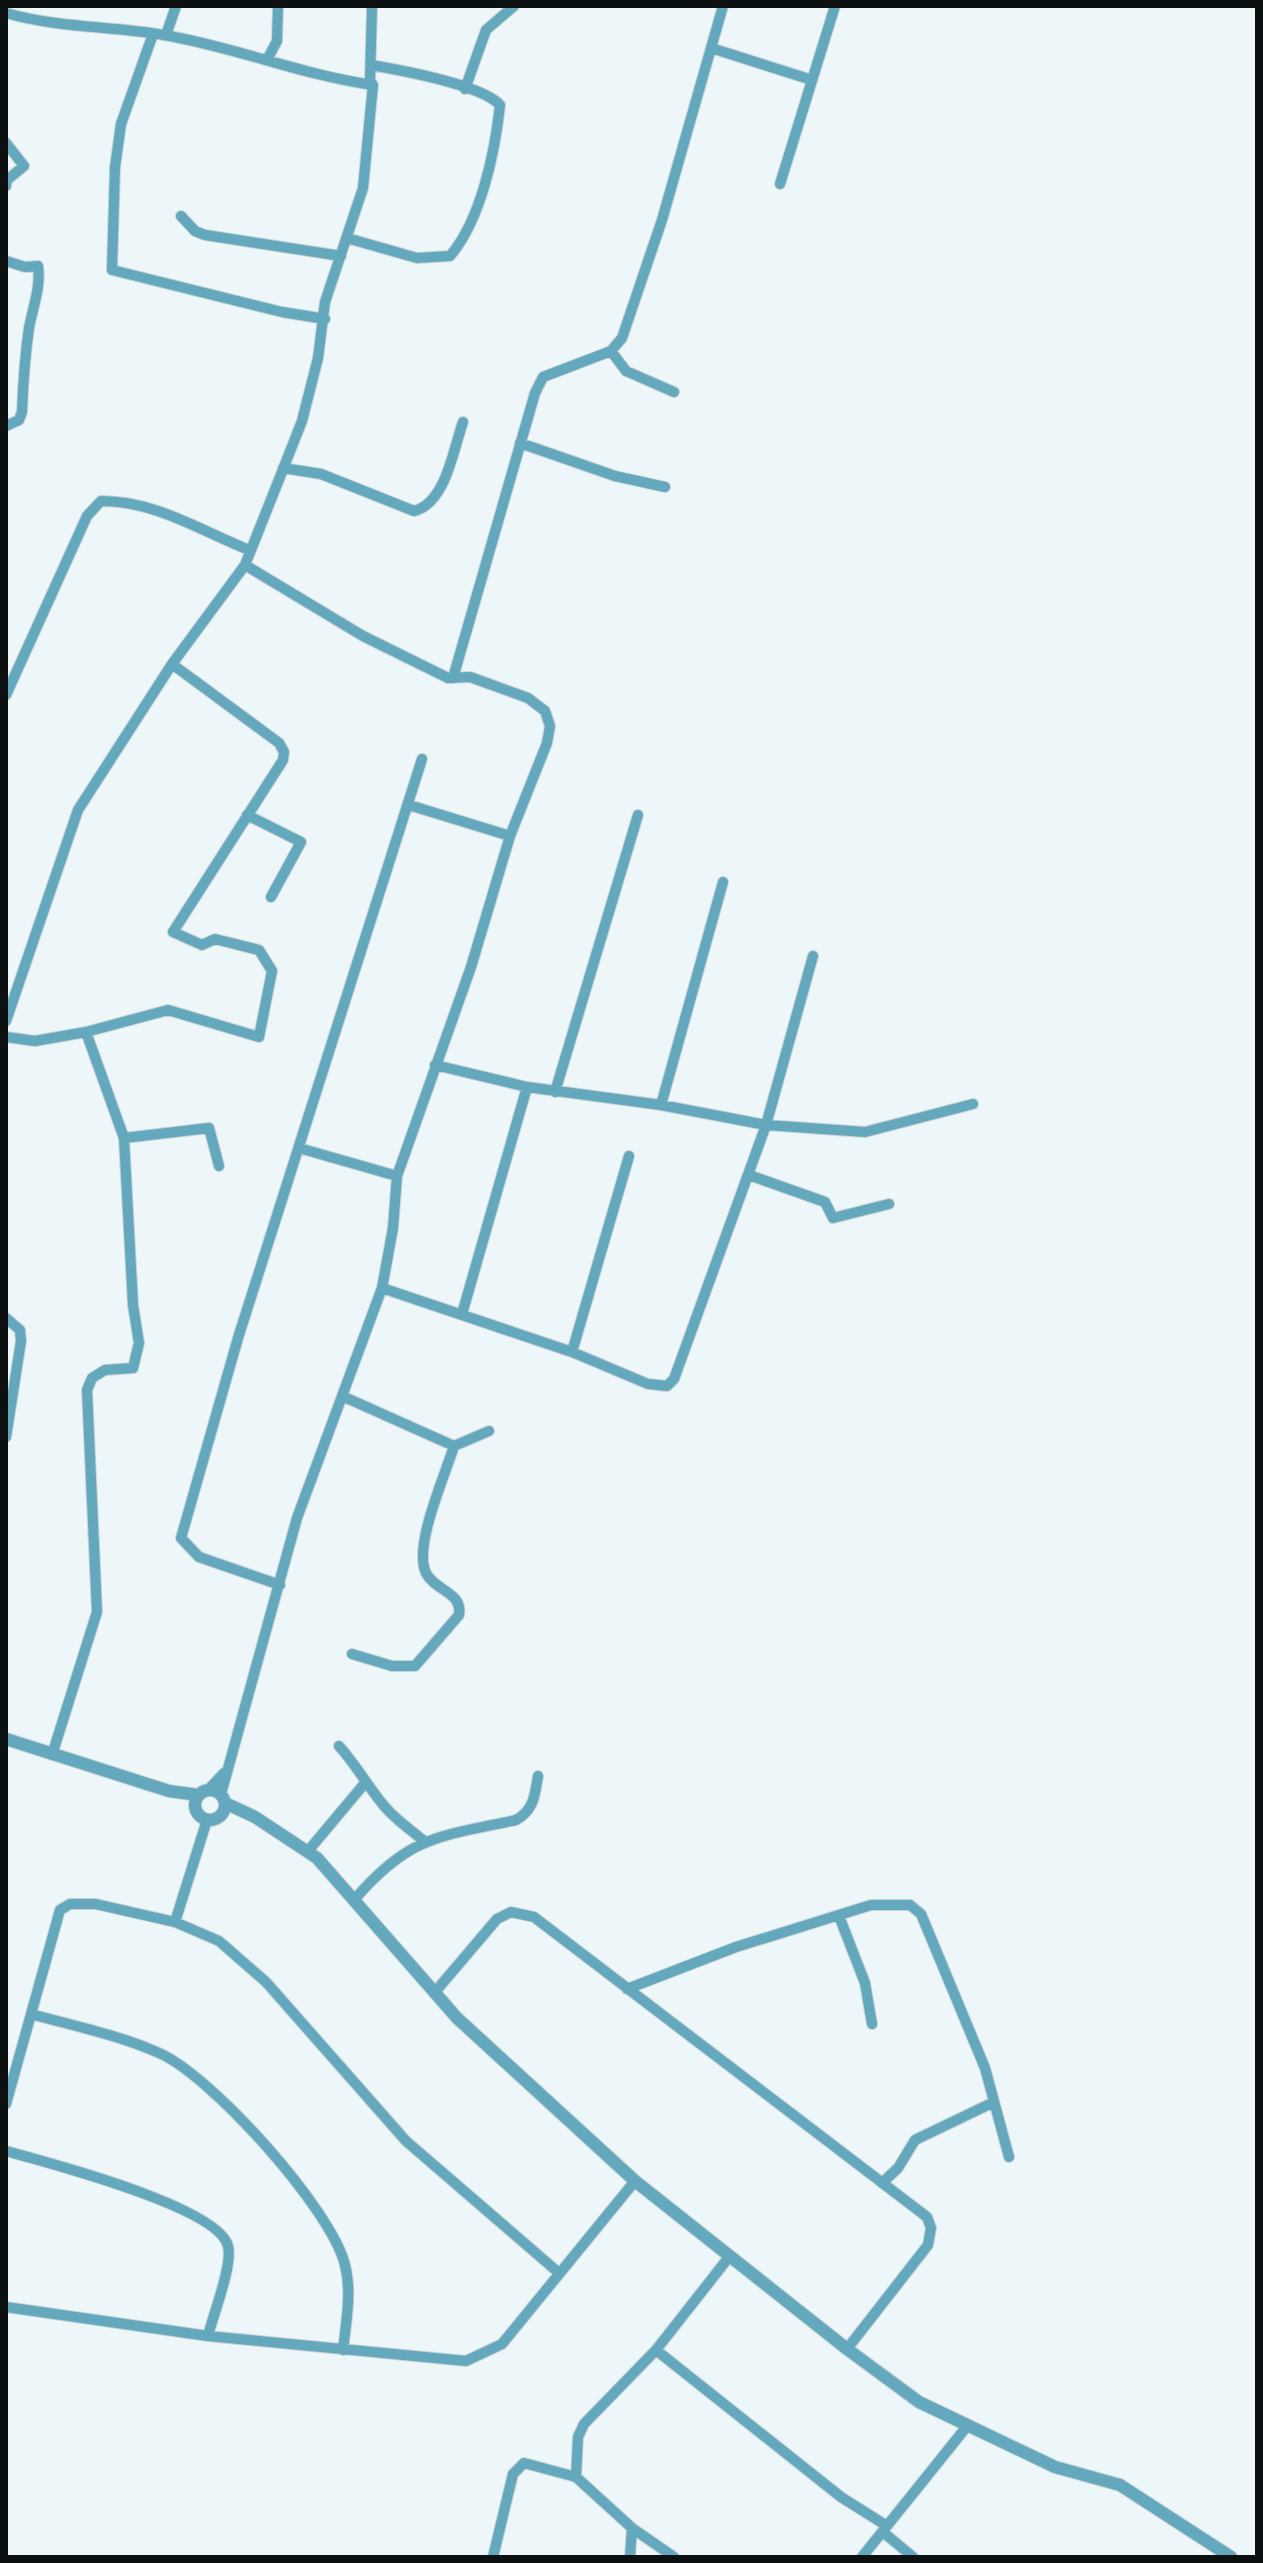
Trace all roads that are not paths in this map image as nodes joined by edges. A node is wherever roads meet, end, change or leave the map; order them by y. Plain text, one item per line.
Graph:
1 (176, 6) edge
2 (278, 6) edge
3 (372, 6) edge
4 (514, 6) edge
5 (723, 6) edge
6 (835, 6) edge
7 (6, 13) edge
8 (153, 34) junction
9 (166, 35) junction
10 (711, 48) junction
11 (268, 58) junction
12 (371, 65) junction
13 (812, 80) junction
14 (373, 85) junction
15 (465, 89) junction
16 (6, 143) edge
17 (780, 184) dead end
18 (6, 186) edge
19 (181, 216) dead end
20 (347, 238) junction
21 (341, 256) junction
22 (6, 261) edge
23 (325, 319) junction
24 (611, 351) junction
25 (674, 392) dead end
26 (463, 422) dead end
27 (6, 426) edge
28 (520, 443) junction
29 (283, 468) junction
30 (665, 487) dead end
31 (249, 550) junction
32 (245, 565) junction
33 (172, 664) junction
34 (453, 678) junction
35 (6, 695) edge
36 (422, 759) dead end
37 (409, 805) junction
38 (247, 815) junction
39 (638, 815) dead end
40 (510, 836) junction
41 (723, 882) dead end
42 (271, 897) dead end
43 (813, 956) dead end
44 (6, 1021) edge
45 (86, 1032) junction
46 (6, 1037) edge
47 (435, 1065) junction
48 (527, 1087) junction
49 (555, 1092) junction
50 (973, 1104) dead end
51 (661, 1105) junction
52 (766, 1125) junction
53 (124, 1138) junction
54 (299, 1148) junction
55 (629, 1156) dead end
56 (219, 1166) dead end
57 (749, 1175) junction
58 (397, 1176) junction
59 (889, 1204) dead end
60 (382, 1288) junction
61 (462, 1314) junction
62 (6, 1318) edge
63 (572, 1352) junction
64 (342, 1396) junction
65 (489, 1431) dead end
66 (6, 1437) edge
67 (454, 1446) junction
68 (280, 1585) junction
69 (352, 1654) dead end
70 (6, 1739) edge
71 (339, 1746) dead end
72 (52, 1755) junction
73 (538, 1776) dead end
74 (365, 1783) junction
75 (169, 1791) junction
76 (219, 1801) junction
77 (196, 1810) junction
78 (207, 1820) junction
79 (424, 1841) junction
80 (308, 1851) junction
81 (354, 1900) junction
82 (839, 1916) junction
83 (175, 1922) junction
84 (627, 1989) junction
85 (435, 1992) junction
86 (31, 2014) junction
87 (872, 2024) dead end
88 (994, 2102) junction
89 (6, 2104) edge
90 (6, 2151) edge
91 (1009, 2157) dead end
92 (635, 2181) junction
93 (882, 2183) junction
94 (729, 2257) junction
95 (559, 2273) junction
96 (6, 2307) edge
97 (208, 2336) junction
98 (847, 2349) junction
99 (343, 2350) junction
100 (656, 2350) junction
101 (968, 2425) junction
102 (576, 2477) junction
103 (632, 2528) junction
104 (885, 2529) junction
105 (493, 2557) edge
106 (630, 2557) edge
107 (674, 2557) edge
108 (862, 2557) edge
109 (913, 2557) edge
110 (1231, 2557) edge

1 - 9 street
2 - 11 street
3 - 12 street
4 - 15 street
5 - 10 street
6 - 13 street
7 - 8 street
8 - 9 street
8 - 23 street
9 - 11 street
10 - 13 street
10 - 24 street
11 - 14 street
12 - 14 street
12 - 15 street
13 - 17 street
14 - 20 street
15 - 20 street
16 - 18 street
19 - 21 street
20 - 21 street
21 - 23 street
22 - 27 street
23 - 29 street
24 - 25 street
24 - 28 street
26 - 29 street
28 - 30 street
28 - 34 street
29 - 31 street
31 - 32 street
31 - 35 street
32 - 33 street
32 - 34 street
33 - 38 street
33 - 44 street
34 - 40 street
36 - 37 street
37 - 40 street
37 - 54 street
38 - 42 street
38 - 45 street
39 - 49 street
40 - 47 street
41 - 51 street
43 - 52 street
45 - 46 street
45 - 53 street
47 - 48 street
47 - 58 street
48 - 49 street
48 - 61 street
49 - 51 street
50 - 52 street
51 - 52 street
52 - 57 street
53 - 56 street
53 - 72 street
54 - 58 street
54 - 68 street
55 - 63 street
57 - 59 street
57 - 63 street
58 - 60 street
60 - 61 street
60 - 64 street
61 - 63 street
62 - 66 street
64 - 67 street
64 - 68 street
65 - 67 street
67 - 69 street
68 - 76 street
70 - 72 street
71 - 74 street
72 - 75 street
73 - 79 street
74 - 79 street
74 - 80 street
75 - 76 street
75 - 77 street
76 - 77 street
76 - 78 street
76 - 80 street
77 - 78 street
78 - 83 street
79 - 81 street
80 - 81 street
81 - 85 street
82 - 84 street
82 - 87 street
82 - 88 street
83 - 86 street
83 - 95 street
84 - 85 street
84 - 93 street
85 - 92 street
86 - 89 street
86 - 99 street
88 - 91 street
88 - 93 street
90 - 97 street
92 - 94 street
92 - 95 street
93 - 98 street
94 - 98 street
94 - 100 street
95 - 99 street
96 - 97 street
97 - 99 street
98 - 101 street
100 - 102 street
100 - 104 street
101 - 104 street
101 - 110 street
102 - 103 street
102 - 105 street
103 - 106 street
103 - 107 street
104 - 108 street
104 - 109 street

